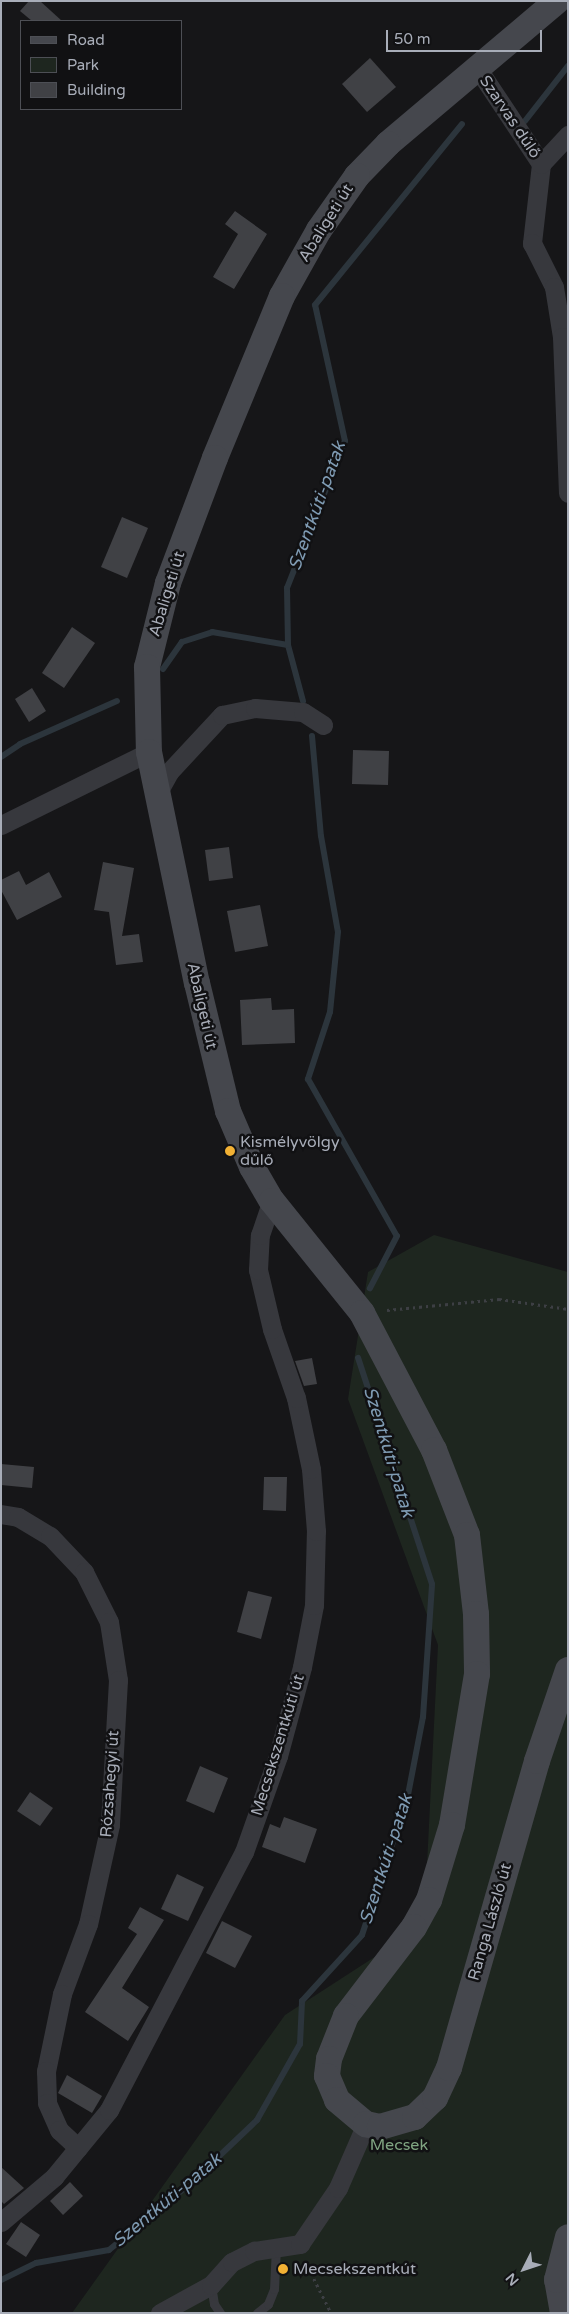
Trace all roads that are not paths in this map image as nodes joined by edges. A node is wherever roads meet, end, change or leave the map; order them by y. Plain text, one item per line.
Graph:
1 (557, 1) edge
2 (476, 66) junction
3 (568, 135) edge
4 (541, 164) junction
5 (568, 493) edge
6 (323, 725) dead end
7 (149, 752) junction
8 (157, 794) junction
9 (1, 825) edge
10 (272, 1201) junction
11 (1, 1514) edge
12 (568, 1670) edge
13 (366, 2124) junction
14 (78, 2148) junction
15 (1, 2222) edge
16 (568, 2238) edge
17 (276, 2246) junction
18 (211, 2285) junction
19 (160, 2313) edge
20 (220, 2313) edge
21 (257, 2313) edge
22 (563, 2313) edge

1 - 2 main road, Abaligeti út
2 - 4 street, Szarvas dűlő
2 - 7 main road, Abaligeti út
3 - 4 street
4 - 5 street, Szarvas dűlő
6 - 8 street
7 - 8 main road, Abaligeti út
7 - 9 street
8 - 10 main road, Abaligeti út
10 - 13 main road, Abaligeti út
10 - 14 street, Mecsekszentkúti út
11 - 14 street, Rózsahegyi út
12 - 13 main road, Ranga László út
13 - 17 street
14 - 15 street, Mecsekszentkúti út
16 - 22 main road
17 - 18 street
17 - 21 lane
18 - 19 street
18 - 20 lane

